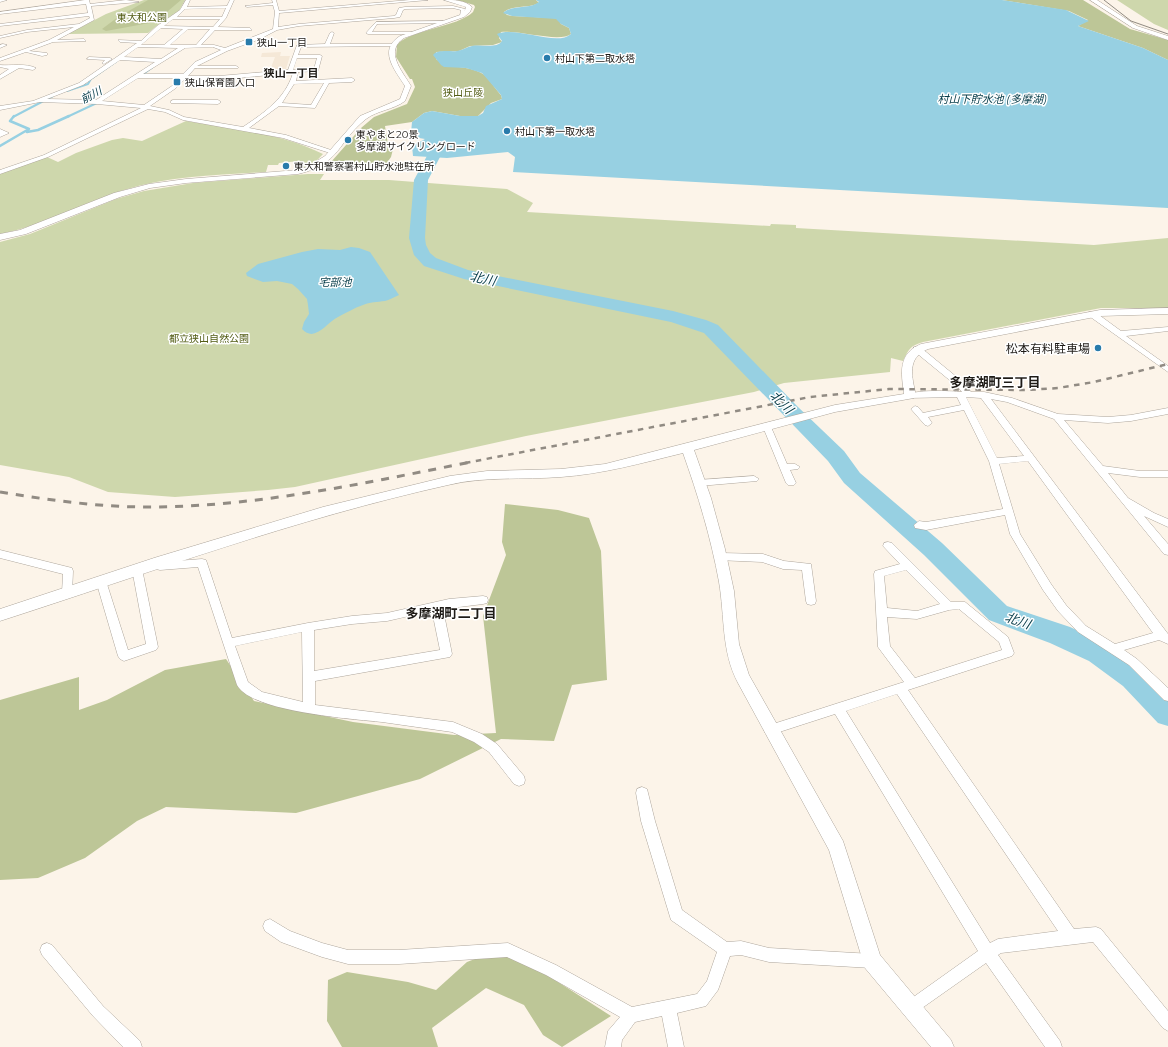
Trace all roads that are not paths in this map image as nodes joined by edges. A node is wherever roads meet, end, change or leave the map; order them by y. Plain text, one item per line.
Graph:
1 (0, 0) edge
2 (5, 0) edge
3 (188, 0) edge
4 (232, 0) edge
5 (347, 0) edge
6 (426, 0) edge
7 (447, 0) edge
8 (1093, 0) edge
9 (88, 2) edge
10 (137, 2) dead end
11 (275, 2) edge
12 (382, 2) edge
13 (247, 6) dead end
14 (349, 6) junction
15 (228, 7) junction
16 (184, 8) junction
17 (0, 12) edge
18 (277, 12) junction
19 (91, 14) junction
20 (462, 16) junction
21 (172, 18) junction
22 (224, 18) junction
23 (443, 22) junction
24 (0, 25) edge
25 (81, 25) junction
26 (159, 27) junction
27 (186, 29) junction
28 (212, 29) junction
29 (250, 29) dead end
30 (275, 29) junction
31 (332, 33) dead end
32 (412, 33) junction
33 (0, 37) edge
34 (1168, 38) edge
35 (84, 40) dead end
36 (51, 41) junction
37 (120, 42) dead end
38 (142, 42) junction
39 (327, 45) junction
40 (392, 45) junction
41 (137, 46) junction
42 (165, 46) junction
43 (197, 46) junction
44 (183, 47) junction
45 (225, 50) junction
46 (26, 52) junction
47 (42, 55) dead end
48 (294, 57) junction
49 (89, 58) dead end
50 (119, 58) junction
51 (0, 60) edge
52 (160, 61) junction
53 (0, 66) edge
54 (192, 67) junction
55 (236, 67) dead end
56 (13, 68) junction
57 (33, 68) dead end
58 (292, 71) junction
59 (94, 74) junction
60 (139, 76) junction
61 (185, 76) junction
62 (0, 77) edge
63 (352, 80) dead end
64 (327, 82) junction
65 (292, 84) junction
66 (192, 97) dead end
67 (44, 100) junction
68 (99, 102) junction
69 (174, 102) junction
70 (218, 102) dead end
71 (278, 104) junction
72 (146, 107) junction
73 (0, 108) edge
74 (160, 110) junction
75 (244, 129) junction
76 (0, 131) edge
77 (0, 135) edge
78 (332, 152) junction
79 (0, 172) edge
80 (0, 237) edge
81 (1168, 311) edge
82 (1092, 314) junction
83 (1168, 329) edge
84 (1118, 334) junction
85 (917, 349) junction
86 (1168, 370) edge
87 (965, 394) junction
88 (984, 395) junction
89 (910, 396) junction
90 (968, 407) junction
91 (1168, 411) edge
92 (921, 416) dead end
93 (1056, 417) junction
94 (767, 427) junction
95 (686, 448) junction
96 (1031, 458) junction
97 (994, 460) junction
98 (795, 466) dead end
99 (784, 467) junction
100 (1100, 469) junction
101 (1168, 474) edge
102 (754, 479) dead end
103 (700, 483) junction
104 (791, 483) dead end
105 (1125, 500) junction
106 (1009, 511) junction
107 (1168, 523) edge
108 (919, 525) dead end
109 (888, 546) dead end
110 (1168, 551) edge
111 (1, 555) edge
112 (721, 557) junction
113 (159, 562) junction
114 (908, 566) junction
115 (137, 569) junction
116 (101, 581) junction
117 (67, 593) junction
118 (483, 600) dead end
119 (811, 601) dead end
120 (949, 606) junction
121 (438, 607) junction
122 (882, 612) junction
123 (0, 615) edge
124 (308, 627) junction
125 (1164, 637) edge
126 (228, 643) junction
127 (1114, 649) junction
128 (308, 677) junction
129 (913, 684) junction
130 (900, 689) junction
131 (1168, 696) edge
132 (309, 709) junction
133 (838, 709) junction
134 (770, 730) junction
135 (519, 780) dead end
136 (642, 793) dead end
137 (270, 926) dead end
138 (1071, 937) junction
139 (725, 949) junction
140 (47, 950) dead end
141 (988, 953) junction
142 (872, 961) junction
143 (668, 1008) junction
144 (910, 1008) junction
145 (631, 1014) junction
146 (1168, 1023) edge
147 (134, 1047) edge
148 (613, 1047) edge
149 (676, 1047) edge
150 (944, 1047) edge
151 (1054, 1047) edge

1 - 2 street
3 - 16 street
4 - 15 street
5 - 14 street
6 - 12 street
7 - 20 street
8 - 34 street
9 - 10 street
9 - 17 street
9 - 19 street
11 - 13 street
11 - 18 street
12 - 14 street
14 - 18 street
15 - 16 street
15 - 22 street
16 - 21 street
18 - 30 street
19 - 24 street
19 - 25 street
20 - 23 street
20 - 30 street
21 - 22 street
21 - 26 street
22 - 28 street
23 - 32 street
23 - 32 street
25 - 33 street
25 - 36 street
26 - 27 street
26 - 38 street
27 - 28 street
27 - 42 street
28 - 29 street
28 - 43 street
30 - 45 street
31 - 39 street
32 - 40 street
35 - 36 street
36 - 46 street
37 - 38 street
38 - 41 street
39 - 40 street
39 - 48 street
40 - 78 street
41 - 42 street
41 - 50 street
42 - 44 street
43 - 44 street
43 - 45 street
44 - 52 street
45 - 54 street
46 - 47 street
46 - 51 street
48 - 58 street
48 - 58 street
49 - 59 street
50 - 52 street
50 - 59 street
52 - 60 street
53 - 56 street
54 - 55 street
54 - 61 street
56 - 57 street
56 - 62 street
58 - 61 street
58 - 65 street
59 - 67 street
60 - 61 street
60 - 68 street
61 - 72 street
63 - 64 street
64 - 65 street
64 - 71 street
65 - 71 street
66 - 69 street
67 - 68 street
67 - 73 street
68 - 72 street
69 - 70 street
69 - 74 street
71 - 75 street
72 - 74 street
72 - 79 street
74 - 75 street
75 - 78 street
76 - 77 street
78 - 80 street
81 - 82 street
82 - 84 street
82 - 85 street
83 - 84 street
84 - 86 street
85 - 87 street
85 - 89 street
87 - 88 street
87 - 89 street
87 - 90 street
88 - 93 street
88 - 96 street
89 - 94 street
90 - 92 street
90 - 97 street
91 - 93 street
93 - 100 street
94 - 95 street
94 - 99 street
95 - 103 street
95 - 113 street
96 - 97 street
96 - 125 street
97 - 106 street
98 - 99 street
99 - 104 street
100 - 101 street
100 - 105 street
102 - 103 street
103 - 112 street
105 - 107 street
105 - 110 street
106 - 108 street
106 - 127 street
109 - 114 street
111 - 117 street
112 - 119 street
112 - 134 street
113 - 115 street
113 - 126 street
114 - 120 street
114 - 122 street
115 - 116 street
115 - 116 street
116 - 117 street
117 - 123 street
118 - 121 street
120 - 122 street
120 - 129 street
121 - 124 street
121 - 128 street
122 - 129 street
124 - 126 street
124 - 128 street
125 - 127 street
126 - 132 street
127 - 131 street
128 - 132 street
129 - 130 street
130 - 133 street
130 - 138 street
132 - 135 street
133 - 134 street
133 - 141 street
134 - 142 street
136 - 139 street
137 - 145 street
138 - 141 street
138 - 146 street
139 - 142 street
139 - 143 street
140 - 147 street
141 - 144 street
141 - 151 street
142 - 144 street
143 - 145 street
143 - 149 street
144 - 150 street
145 - 148 street

